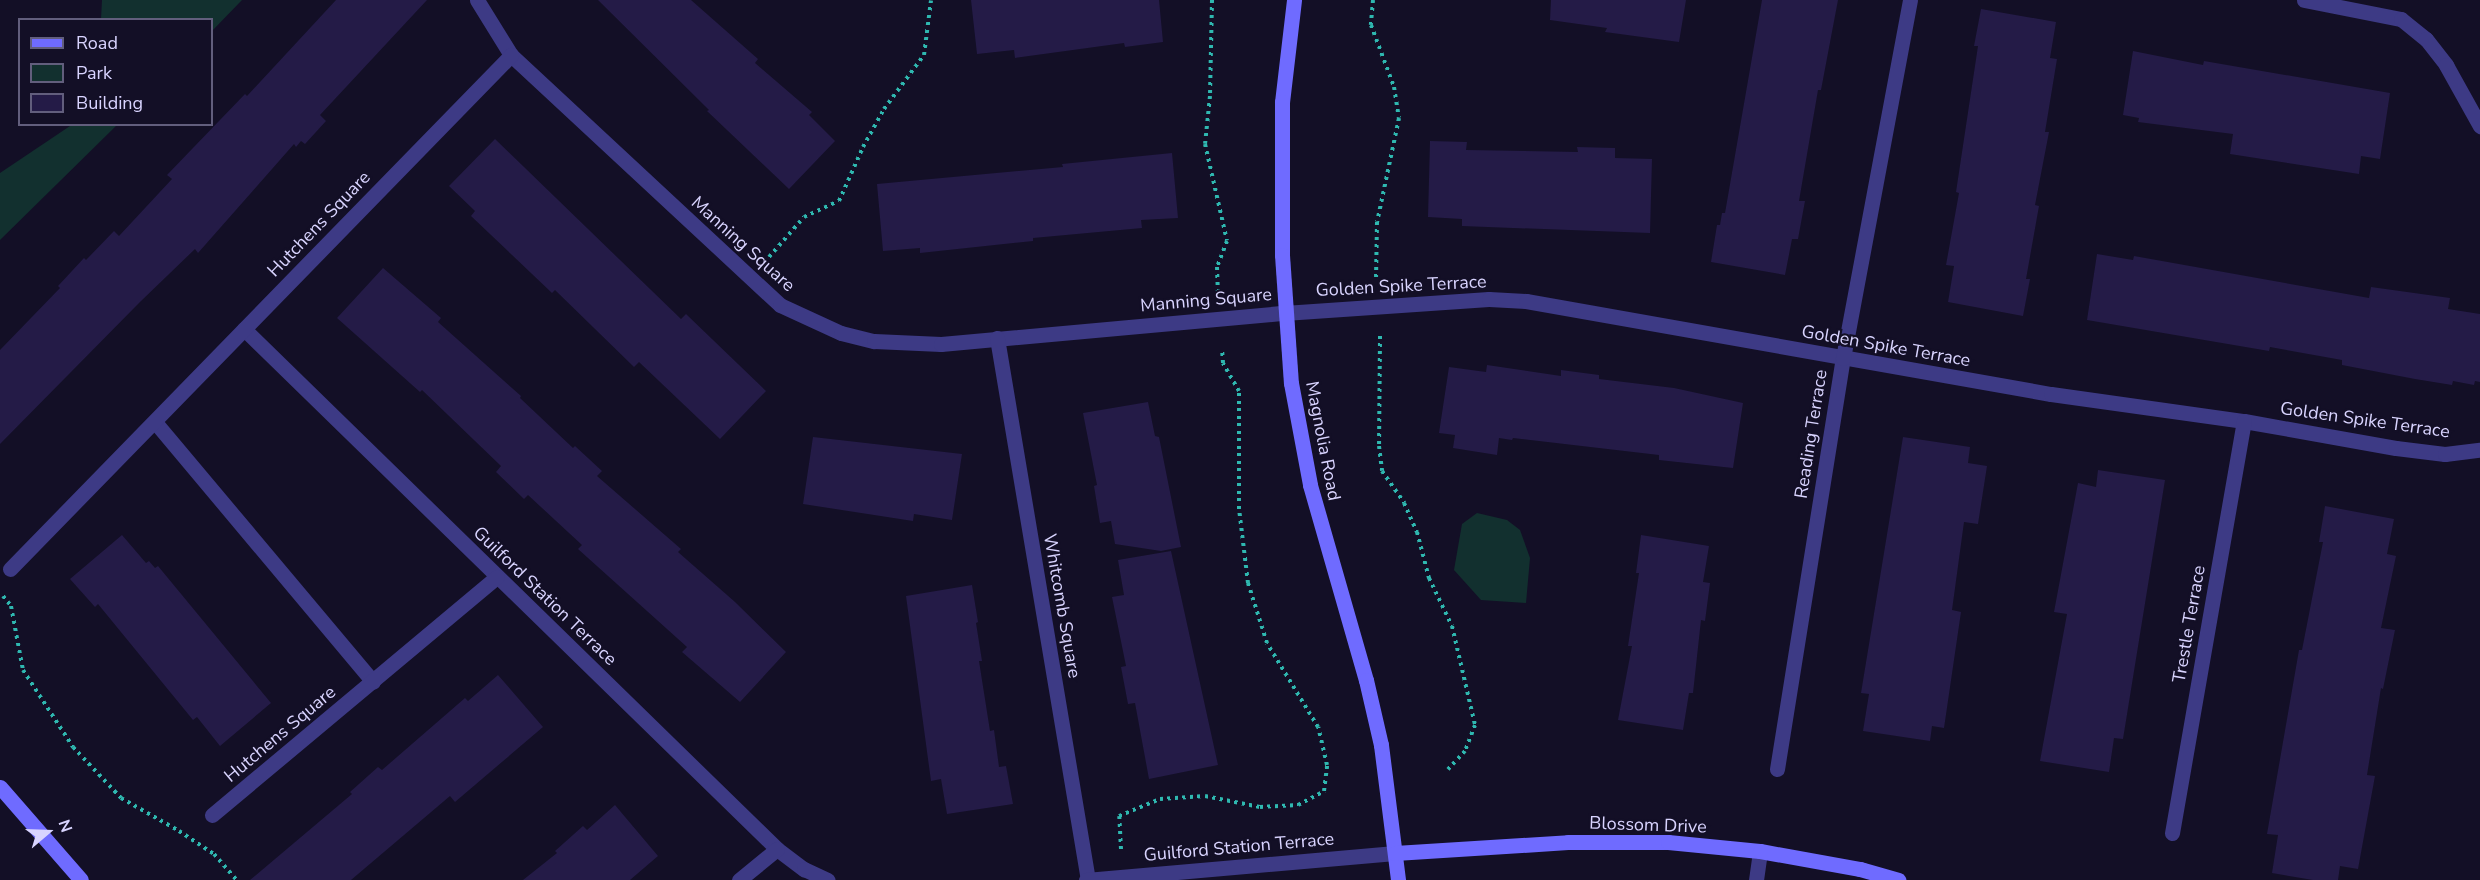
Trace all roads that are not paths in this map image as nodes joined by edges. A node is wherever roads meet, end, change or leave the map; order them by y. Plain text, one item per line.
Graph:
1 (477, 0) edge
2 (1294, 0) edge
3 (1910, 0) edge
4 (2304, 0) edge
5 (512, 55) junction
6 (2480, 126) edge
7 (1284, 313) junction
8 (244, 329) junction
9 (997, 338) junction
10 (1843, 358) junction
11 (2244, 421) junction
12 (155, 422) junction
13 (2480, 450) edge
14 (10, 569) dead end
15 (497, 577) junction
16 (373, 682) junction
17 (1777, 769) dead end
18 (0, 787) edge
19 (212, 815) dead end
20 (2172, 833) dead end
21 (777, 849) junction
22 (1760, 851) junction
23 (1395, 853) junction
24 (81, 880) edge
25 (739, 880) edge
26 (828, 880) edge
27 (1087, 880) edge
28 (1398, 880) edge
29 (1756, 880) edge
30 (1898, 880) edge

1 - 5 street, Manning Square
2 - 7 street, Magnolia Road
3 - 10 street, Reading Terrace
4 - 6 street
5 - 8 street, Hutchens Square
5 - 9 street, Manning Square
7 - 9 street, Manning Square
7 - 10 street, Golden Spike Terrace
7 - 23 street, Magnolia Road
8 - 12 street, Hutchens Square
8 - 15 street, Guilford Station Terrace
9 - 27 street, Whitcomb Square
10 - 11 street, Golden Spike Terrace
10 - 17 street, Reading Terrace
11 - 13 street, Golden Spike Terrace
11 - 20 street, Trestle Terrace
12 - 14 street, Hutchens Square
12 - 16 street
15 - 16 street, Hutchens Square
15 - 21 street, Guilford Station Terrace
16 - 19 street, Hutchens Square
18 - 24 street
21 - 25 street
21 - 26 street, Guilford Station Terrace
22 - 23 street, Blossom Drive
22 - 29 street
22 - 30 street, Blossom Drive
23 - 27 street, Guilford Station Terrace
23 - 28 street, Magnolia Road

